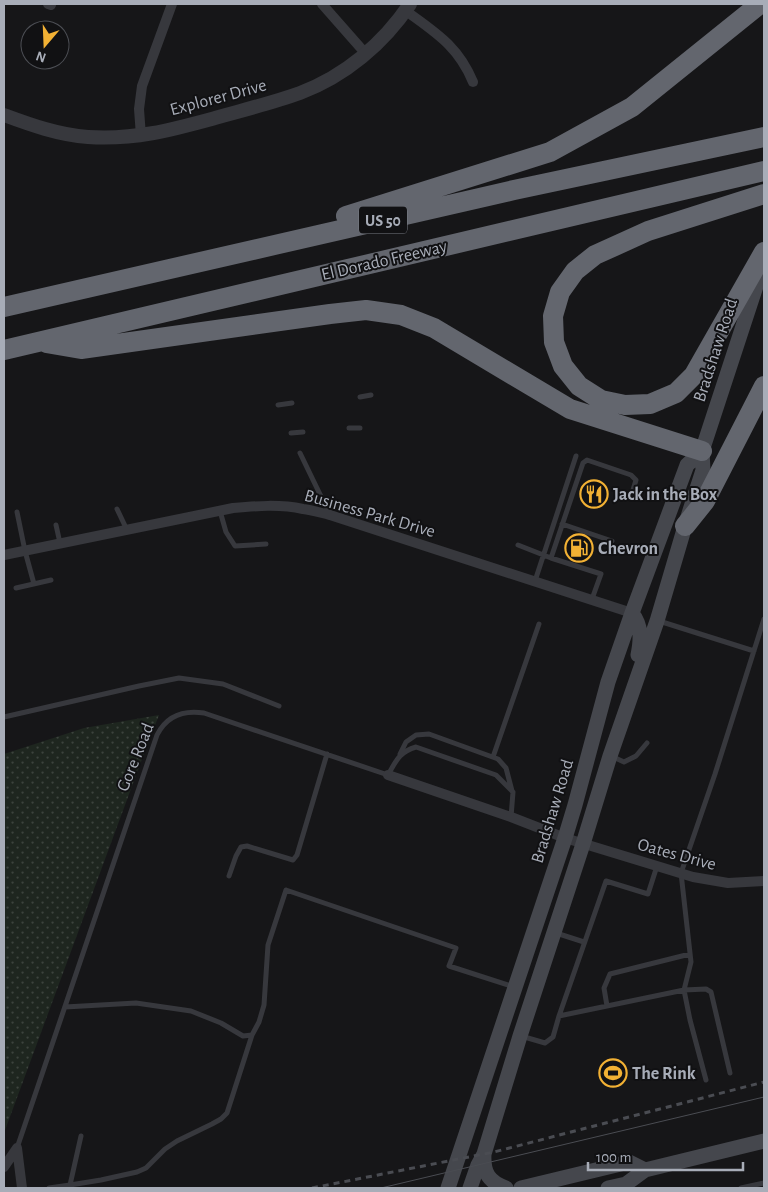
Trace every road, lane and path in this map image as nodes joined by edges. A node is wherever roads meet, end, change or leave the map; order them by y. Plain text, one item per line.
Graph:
1 (172, 4) edge
2 (322, 4) edge
3 (760, 4) edge
4 (408, 7) edge
5 (366, 54) junction
6 (472, 82) dead end
7 (4, 116) edge
8 (764, 127) edge
9 (141, 136) junction
10 (764, 137) edge
11 (694, 152) junction
12 (764, 171) edge
13 (764, 194) edge
14 (764, 252) edge
15 (201, 262) junction
16 (764, 262) edge
17 (4, 307) edge
18 (36, 342) junction
19 (4, 350) edge
20 (764, 386) edge
21 (370, 395) dead end
22 (360, 396) dead end
23 (292, 403) dead end
24 (278, 405) dead end
25 (349, 428) dead end
26 (360, 428) dead end
27 (291, 432) dead end
28 (303, 432) dead end
29 (702, 451) junction
30 (300, 453) dead end
31 (576, 456) dead end
32 (633, 490) dead end
33 (117, 509) dead end
34 (220, 511) junction
35 (17, 512) dead end
36 (330, 515) junction
37 (562, 524) junction
38 (56, 525) dead end
39 (685, 526) junction
40 (127, 530) junction
41 (612, 541) dead end
42 (60, 544) junction
43 (266, 544) dead end
44 (518, 545) dead end
45 (25, 551) junction
46 (4, 555) edge
47 (543, 555) junction
48 (550, 558) junction
49 (50, 580) dead end
50 (534, 581) junction
51 (34, 584) junction
52 (16, 588) dead end
53 (592, 599) junction
54 (632, 613) junction
55 (764, 619) edge
56 (657, 621) junction
57 (539, 624) dead end
58 (754, 651) junction
59 (630, 698) junction
60 (279, 706) dead end
61 (4, 717) edge
62 (647, 743) dead end
63 (327, 754) junction
64 (610, 756) junction
65 (398, 757) junction
66 (493, 757) junction
67 (388, 775) junction
68 (512, 792) junction
69 (511, 817) junction
70 (565, 838) junction
71 (583, 844) junction
72 (657, 866) junction
73 (681, 873) junction
74 (229, 876) dead end
75 (764, 881) edge
76 (554, 932) junction
77 (584, 942) junction
78 (690, 954) junction
79 (515, 987) junction
80 (684, 990) junction
81 (607, 1006) junction
82 (64, 1007) junction
83 (559, 1016) junction
84 (252, 1035) junction
85 (520, 1036) junction
86 (730, 1072) dead end
87 (706, 1080) dead end
88 (81, 1136) dead end
89 (764, 1141) edge
90 (17, 1148) junction
91 (484, 1154) junction
92 (4, 1167) edge
93 (645, 1170) junction
94 (764, 1183) edge
95 (70, 1185) junction
96 (22, 1188) edge
97 (49, 1188) edge
98 (448, 1188) edge
99 (470, 1188) edge
100 (506, 1188) edge
101 (521, 1188) edge
102 (608, 1188) edge
103 (741, 1188) edge

1 - 9 street
2 - 5 street
3 - 15 highway
4 - 5 street, Explorer Drive
4 - 6 street
5 - 9 street, Explorer Drive
7 - 9 street, Explorer Drive
8 - 11 highway
10 - 11 highway, US 50
11 - 15 highway, US 50
12 - 18 highway, El Dorado Freeway / US 50
13 - 14 highway
15 - 17 highway, US 50
16 - 29 main road, Bradshaw Road
18 - 19 highway, El Dorado Freeway / US 50
18 - 29 highway
20 - 39 highway
21 - 22 lane
23 - 24 lane
25 - 26 lane
27 - 28 lane
29 - 39 main road, Bradshaw Road
29 - 54 main road, Bradshaw Road
30 - 36 lane
31 - 47 lane
32 - 37 lane
33 - 40 lane
34 - 36 street, Business Park Drive
34 - 40 street, Business Park Drive
34 - 43 lane
35 - 45 lane
36 - 50 street, Business Park Drive
37 - 41 lane
37 - 48 lane
38 - 42 lane
39 - 56 main road, Bradshaw Road
40 - 42 street, Business Park Drive
42 - 45 street, Business Park Drive
44 - 47 lane
45 - 46 street, Business Park Drive
45 - 51 lane
47 - 48 lane
47 - 50 lane
48 - 53 lane
49 - 51 lane
50 - 53 street, Business Park Drive
51 - 52 lane
53 - 54 street, Business Park Drive
54 - 59 main road
54 - 70 main road, Bradshaw Road
55 - 58 lane
56 - 58 lane
56 - 59 main road, Bradshaw Road
57 - 66 lane
58 - 73 lane
59 - 64 main road, Bradshaw Road
60 - 61 lane
62 - 64 lane
63 - 67 lane, Gore Road
63 - 74 lane
63 - 82 lane, Gore Road
64 - 71 main road, Bradshaw Road
65 - 66 lane
65 - 67 lane
65 - 68 lane
66 - 68 lane
67 - 69 street, Gore Road
68 - 69 lane
69 - 70 street, Gore Road
70 - 71 street, Oates Drive
70 - 79 main road, Bradshaw Road
71 - 72 street, Oates Drive
71 - 76 main road, Bradshaw Road
72 - 73 street, Oates Drive
72 - 77 lane
73 - 75 street, Oates Drive
73 - 78 lane
76 - 77 lane
76 - 85 main road, Bradshaw Road
77 - 83 lane
78 - 80 lane
78 - 81 lane
79 - 84 lane
79 - 98 main road, Bradshaw Road
80 - 81 lane
80 - 86 lane
80 - 87 lane
81 - 83 lane
82 - 84 lane
82 - 90 lane, Gore Road
83 - 85 lane
84 - 95 lane
85 - 91 main road, Bradshaw Road
88 - 95 lane
89 - 93 main road
90 - 92 street, Gore Road
90 - 96 street, Gore Road
91 - 99 main road, Bradshaw Road
91 - 100 main road
93 - 101 main road
93 - 102 main road
94 - 103 lane
95 - 97 lane

